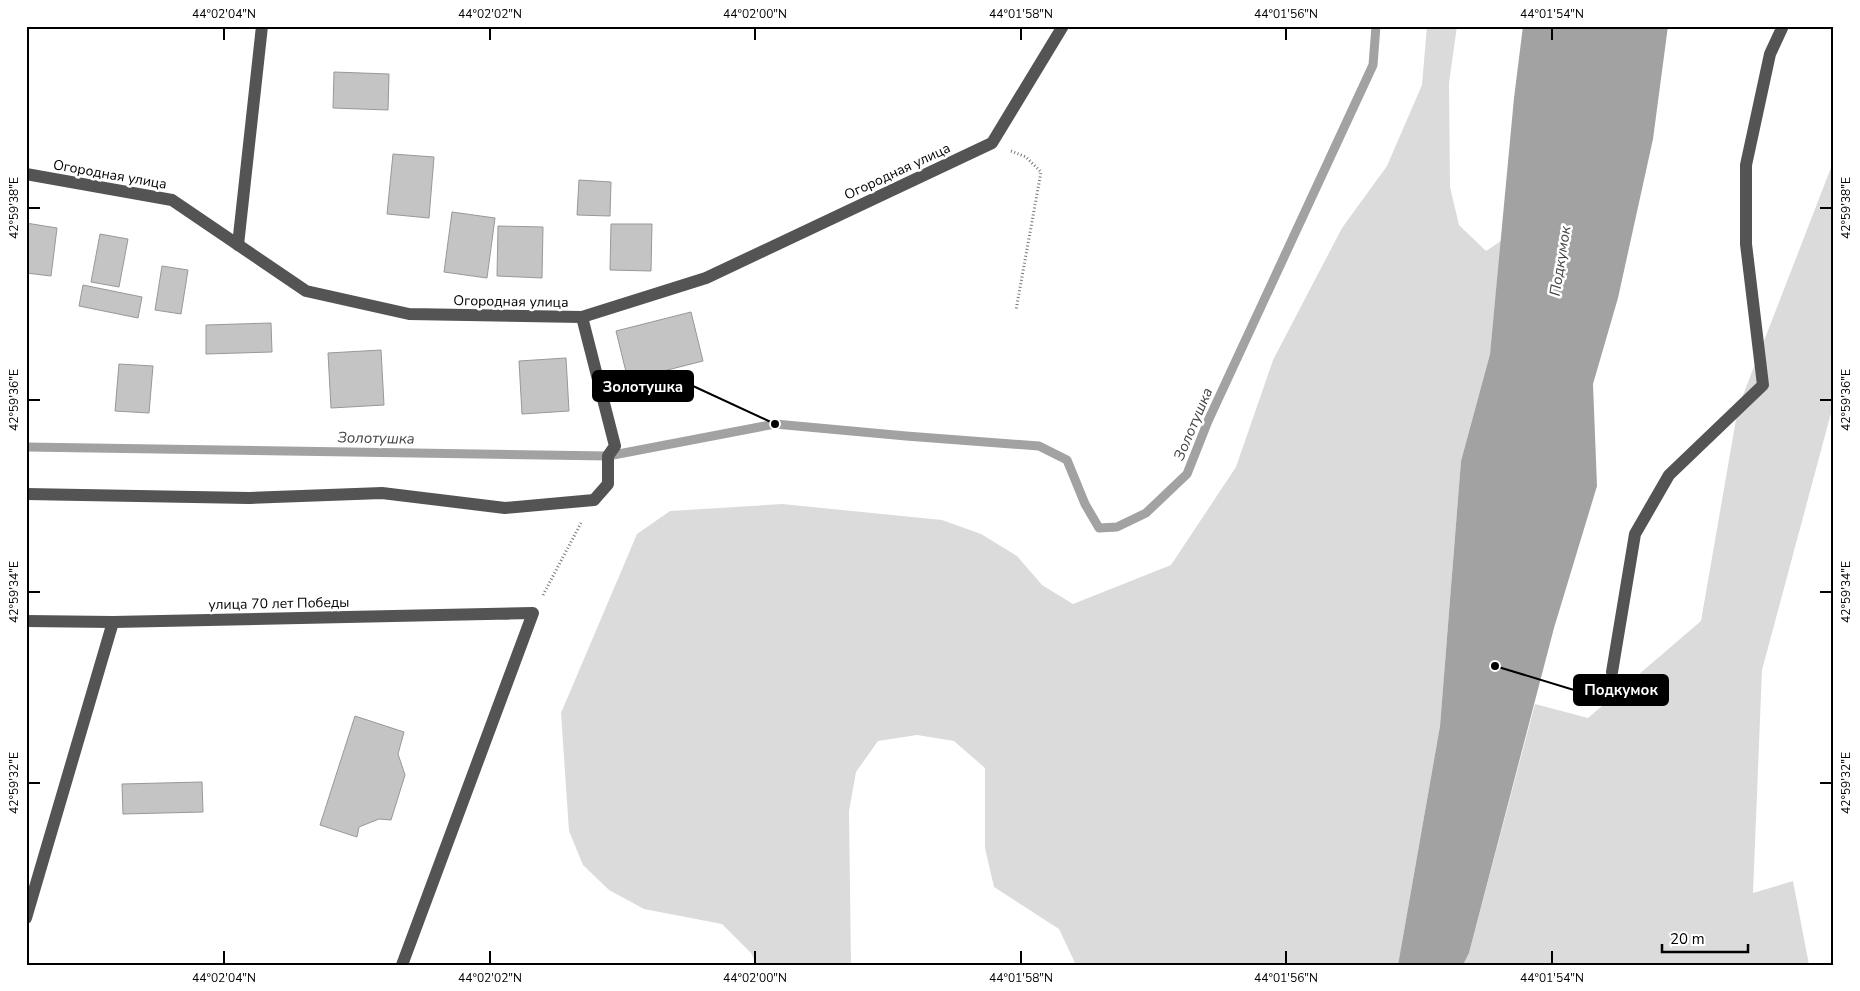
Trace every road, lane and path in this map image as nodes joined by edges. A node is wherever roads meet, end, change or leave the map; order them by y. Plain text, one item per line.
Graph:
1 (262, 26) edge
2 (1063, 26) edge
3 (1783, 26) edge
4 (992, 143) junction
5 (26, 174) edge
6 (238, 245) junction
7 (1016, 310) dead end
8 (582, 317) junction
9 (26, 494) edge
10 (594, 500) junction
11 (533, 613) junction
12 (26, 621) edge
13 (113, 622) junction
14 (1612, 672) dead end
15 (26, 918) edge
16 (402, 965) edge

1 - 6 street
2 - 4 street
3 - 14 street
4 - 7 path
4 - 8 street, Огородная улица
5 - 6 street, Огородная улица
6 - 8 street, Огородная улица
8 - 10 street
9 - 10 street
10 - 11 path
11 - 13 street, улица 70 лет Победы
11 - 16 street
12 - 13 street, улица 70 лет Победы
13 - 15 street

